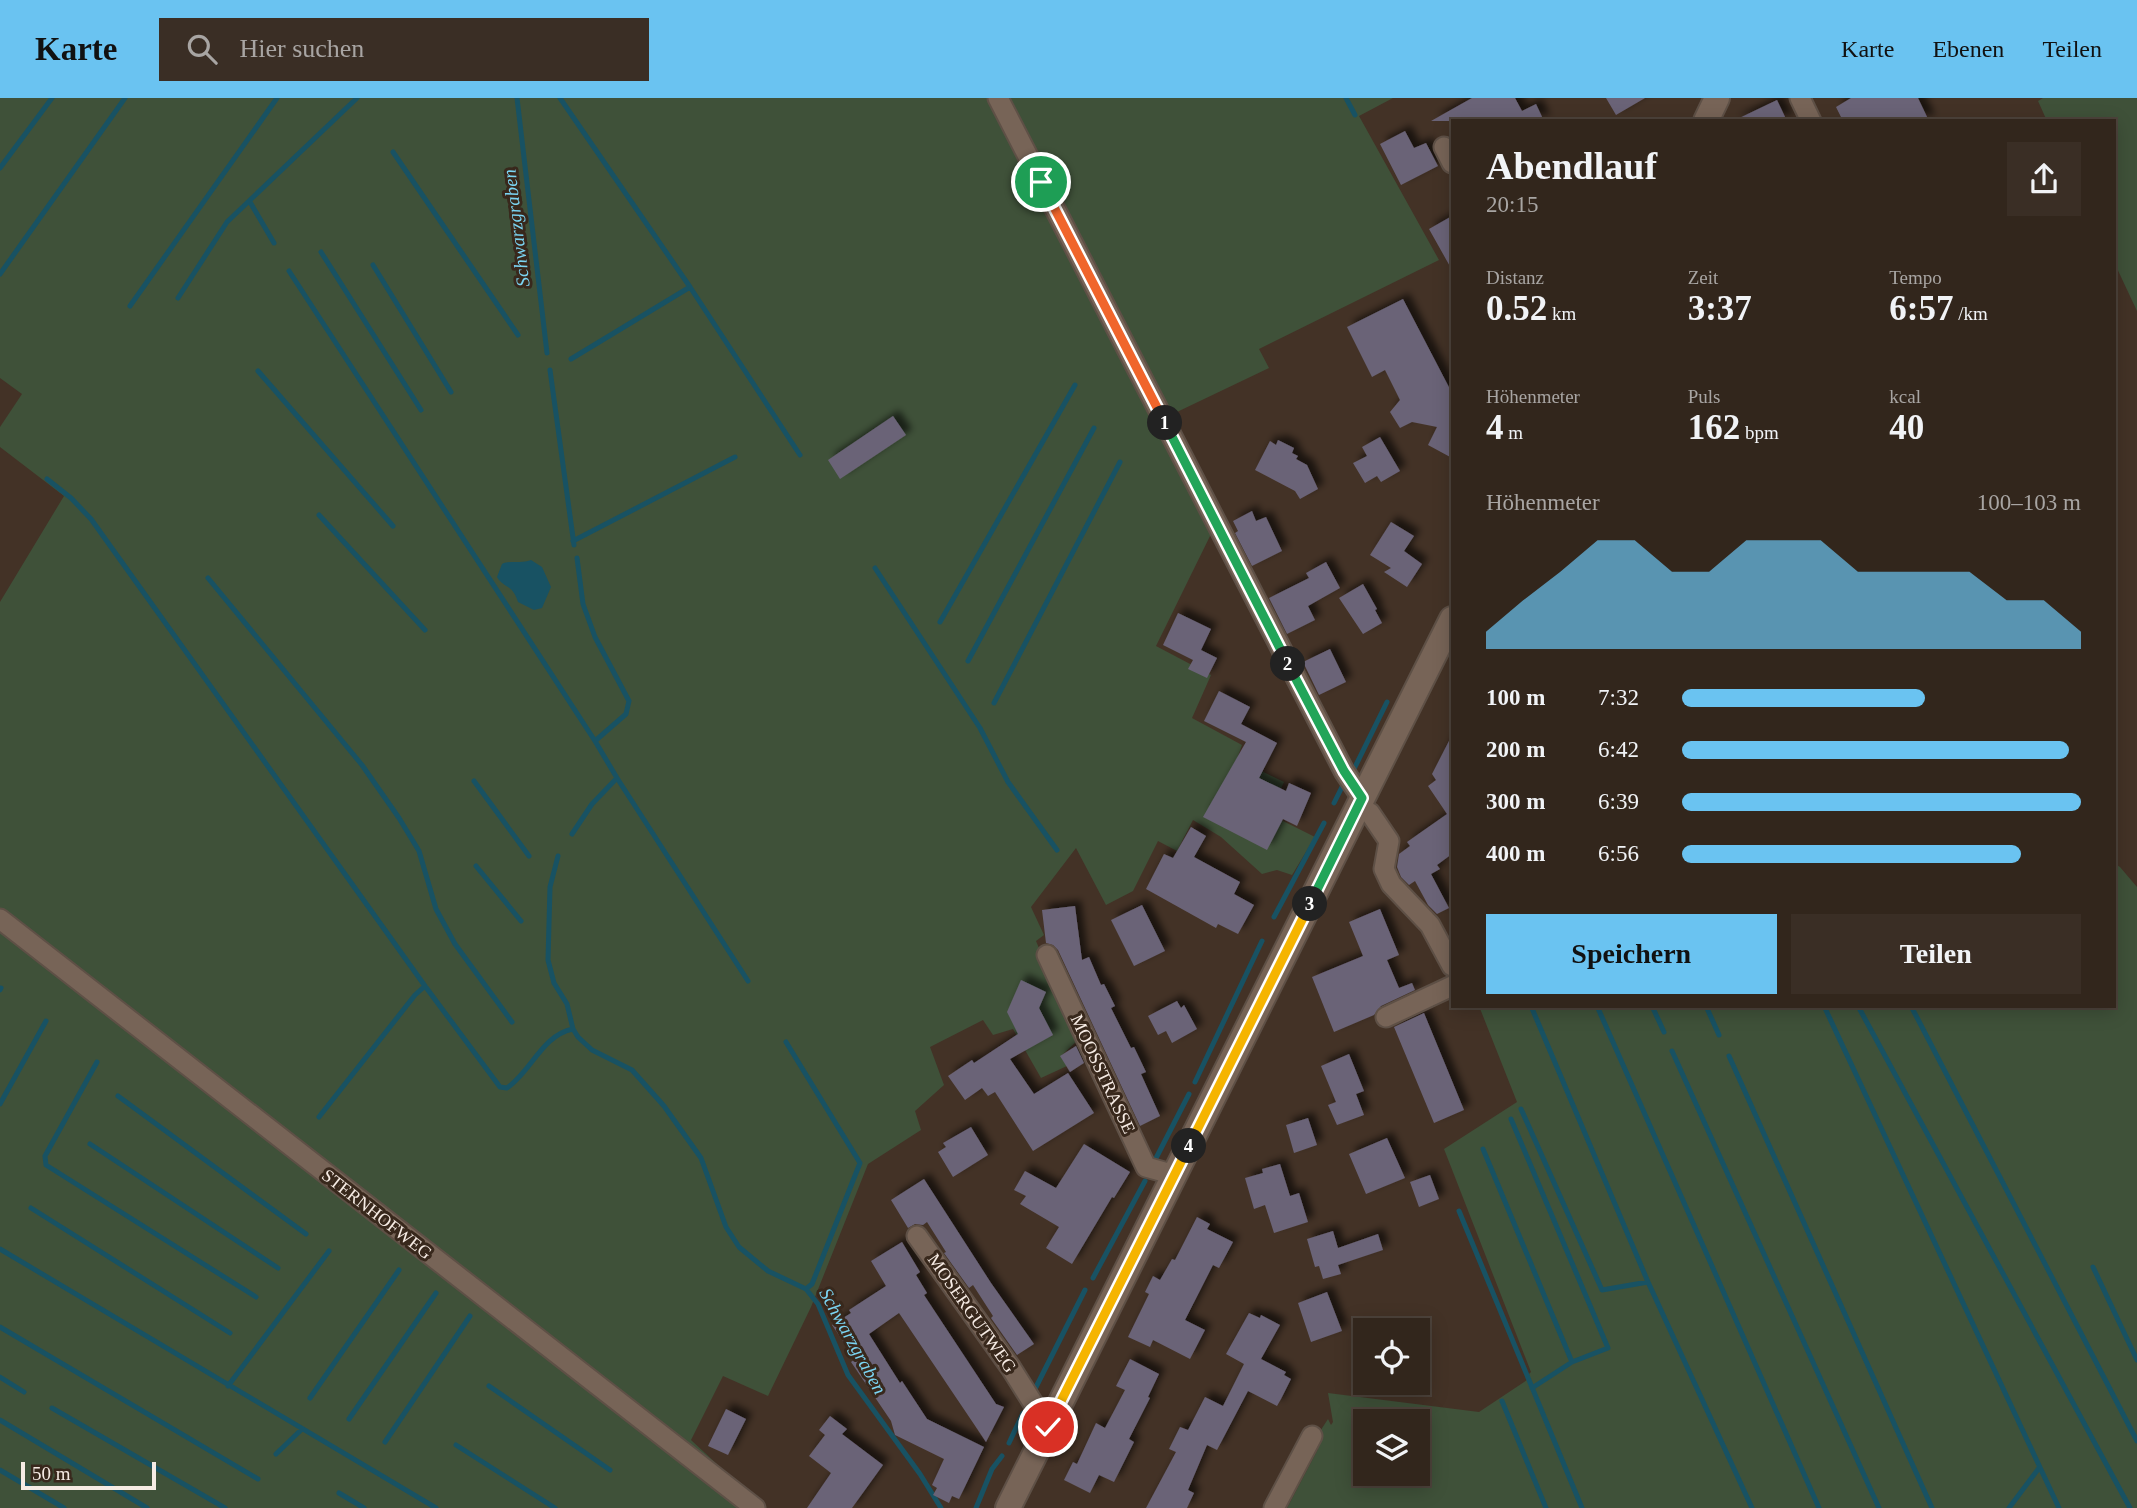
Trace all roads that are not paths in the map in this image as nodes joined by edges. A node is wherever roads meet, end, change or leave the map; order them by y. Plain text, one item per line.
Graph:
1 (998, 98) edge
2 (1717, 98) edge
3 (1800, 98) edge
4 (1707, 119) edge
5 (1810, 119) edge
6 (1451, 622) edge
7 (1359, 802) junction
8 (0, 919) edge
9 (1047, 955) dead end
10 (1451, 964) edge
11 (1451, 986) edge
12 (1386, 1017) dead end
13 (1175, 1175) junction
14 (917, 1236) dead end
15 (1048, 1427) junction
16 (1312, 1436) dead end
17 (755, 1508) edge
18 (1008, 1508) edge
19 (1274, 1508) edge

1 - 7 street
2 - 4 street
3 - 5 street
6 - 7 street
7 - 10 street
7 - 13 street
8 - 17 street, STERNHOFWEG
9 - 13 street, MOOSSTRASSE
11 - 12 street
13 - 15 street
14 - 15 street, MOSERGUTWEG
15 - 18 street
16 - 19 street

